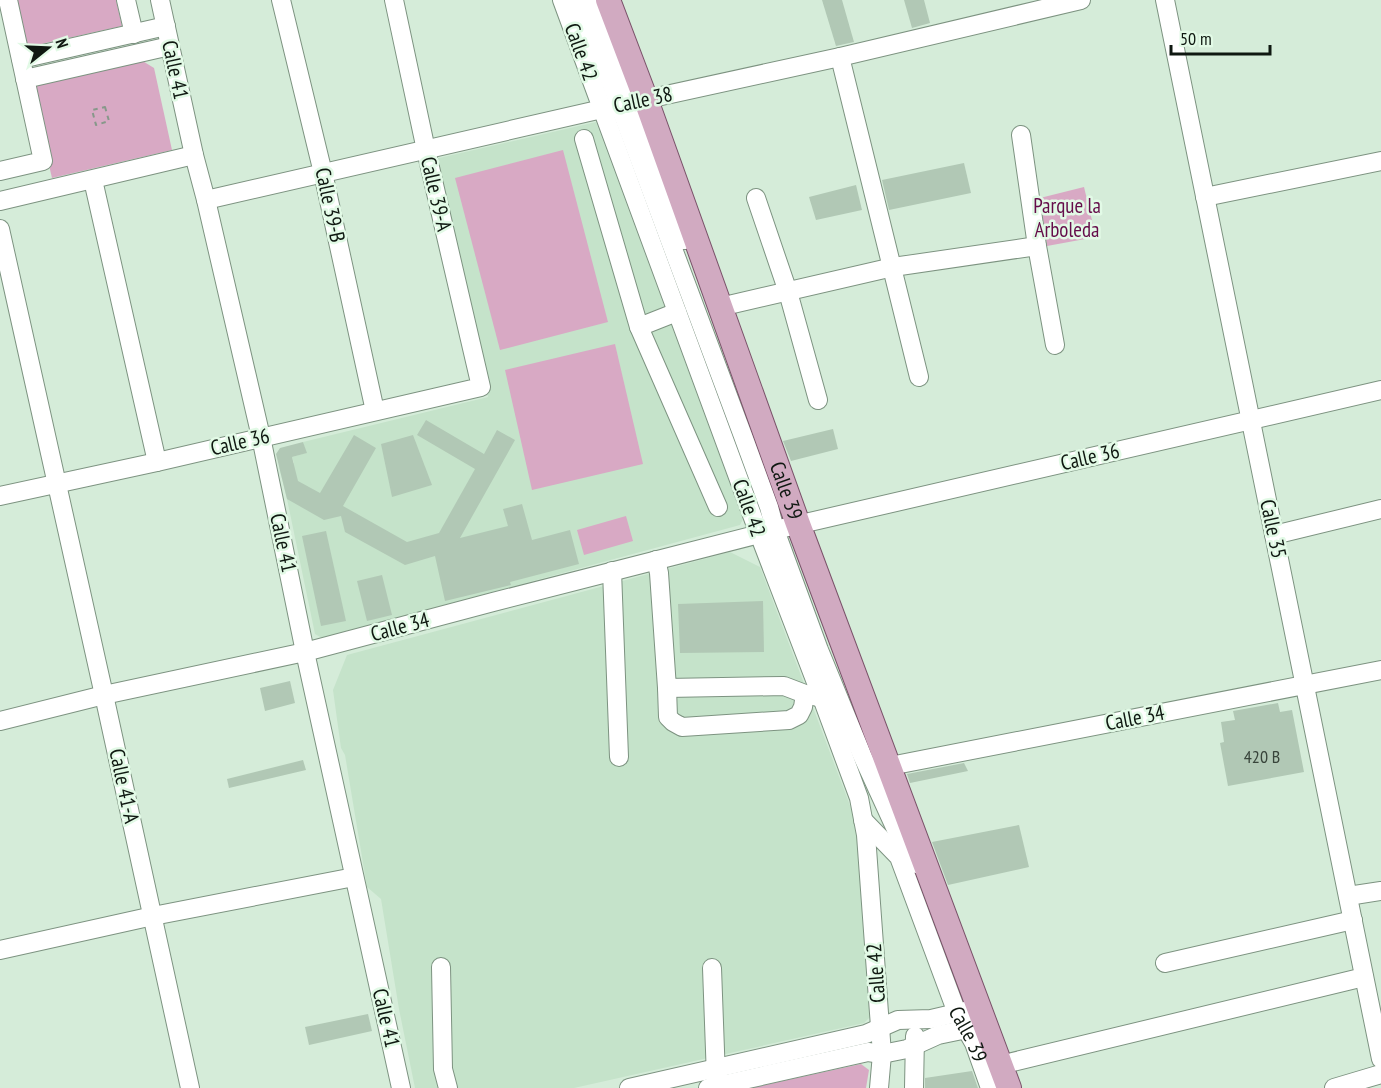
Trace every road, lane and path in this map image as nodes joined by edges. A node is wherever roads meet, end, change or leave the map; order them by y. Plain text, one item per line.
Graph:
1 (8, 0) edge
2 (126, 0) edge
3 (160, 0) edge
4 (281, 0) edge
5 (394, 0) edge
6 (562, 0) edge
7 (580, 0) edge
8 (595, 0) edge
9 (608, 0) edge
10 (1081, 0) edge
11 (1165, 0) edge
12 (165, 26) junction
13 (134, 33) junction
14 (170, 45) junction
15 (840, 57) junction
16 (21, 59) junction
17 (25, 79) junction
18 (625, 104) junction
19 (105, 107) joint
20 (1021, 135) dead end
21 (584, 138) dead end
22 (426, 150) junction
23 (194, 155) junction
24 (1381, 161) edge
25 (0, 171) edge
26 (323, 172) junction
27 (93, 180) junction
28 (1205, 197) junction
29 (756, 198) dead end
30 (206, 200) junction
31 (0, 201) edge
32 (0, 229) edge
33 (1037, 246) junction
34 (893, 267) junction
35 (788, 292) junction
36 (720, 307) junction
37 (677, 312) junction
38 (639, 327) junction
39 (1055, 345) dead end
40 (919, 377) dead end
41 (481, 387) joint
42 (1381, 390) edge
43 (818, 400) dead end
44 (375, 411) junction
45 (1251, 420) junction
46 (261, 437) junction
47 (157, 462) junction
48 (57, 484) junction
49 (0, 496) edge
50 (718, 507) dead end
51 (1381, 509) edge
52 (780, 529) junction
53 (1274, 535) junction
54 (656, 560) junction
55 (612, 571) junction
56 (305, 652) junction
57 (1381, 670) edge
58 (1304, 685) junction
59 (667, 688) junction
60 (104, 695) junction
61 (813, 697) junction
62 (0, 721) edge
63 (620, 757) dead end
64 (890, 766) junction
65 (863, 820) junction
66 (354, 877) junction
67 (1381, 891) edge
68 (1348, 896) junction
69 (153, 916) junction
70 (1353, 920) junction
71 (0, 950) edge
72 (1165, 963) dead end
73 (441, 967) dead end
74 (712, 968) dead end
75 (1364, 976) junction
76 (967, 1002) junction
77 (916, 1018) junction
78 (880, 1028) junction
79 (979, 1033) junction
80 (914, 1046) junction
81 (882, 1054) junction
82 (1381, 1059) edge
83 (1381, 1074) edge
84 (1000, 1077) edge
85 (714, 1081) edge
86 (190, 1088) edge
87 (401, 1088) edge
88 (448, 1088) edge
89 (629, 1088) edge
90 (879, 1088) edge
91 (914, 1088) edge
92 (990, 1088) edge
93 (1009, 1088) edge
94 (1334, 1088) edge

1 - 16 street
2 - 13 street
3 - 12 street, Calle 41
4 - 26 street, Calle 39-B
5 - 22 street, Calle 39-A
6 - 18 street, Calle 42
7 - 18 street
8 - 18 street
9 - 18 main road, Calle 39
10 - 15 street, Calle 38
11 - 28 street, Calle 35
12 - 13 street
12 - 14 street, Calle 41
13 - 16 street
14 - 17 street
14 - 23 street, Calle 41
15 - 18 street, Calle 38
15 - 34 street
16 - 17 street
17 - 25 street
18 - 22 street, Calle 38
18 - 36 main road, Calle 39
18 - 37 street, Calle 42
18 - 52 street
19 - 19 path
20 - 33 street
21 - 38 street
22 - 26 street, Calle 38
22 - 41 street, Calle 39-A
23 - 27 street
23 - 30 street, Calle 41
24 - 28 street
26 - 30 street, Calle 38
26 - 44 street, Calle 39-B
27 - 31 street
27 - 47 street
28 - 45 street, Calle 35
29 - 35 street
30 - 46 street, Calle 41
32 - 48 street, Calle 41-A
33 - 34 street
33 - 39 street
34 - 35 street
34 - 40 street
35 - 36 street
35 - 43 street
36 - 52 main road, Calle 39
37 - 38 street
37 - 52 street, Calle 42
38 - 50 street
41 - 44 street, Calle 36
42 - 45 street, Calle 36
44 - 46 street, Calle 36
45 - 52 street, Calle 36
45 - 53 street, Calle 35
46 - 47 street, Calle 36
46 - 56 street, Calle 41
47 - 48 street, Calle 36
48 - 49 street, Calle 36
48 - 60 street, Calle 41-A
51 - 53 street
52 - 54 street, Calle 34
52 - 61 street, Calle 42
52 - 64 main road, Calle 39
52 - 76 street
53 - 58 street, Calle 35
54 - 55 street, Calle 34
54 - 59 street
55 - 56 street, Calle 34
55 - 63 street
56 - 60 street, Calle 34
56 - 66 street, Calle 41
57 - 58 street, Calle 34
58 - 64 street, Calle 34
58 - 68 street, Calle 35
59 - 61 street
59 - 61 street
60 - 62 street, Calle 34
60 - 69 street, Calle 41-A
61 - 65 street, Calle 42
64 - 76 main road, Calle 39
65 - 76 street
65 - 78 street, Calle 42
66 - 69 street
66 - 87 street, Calle 41
67 - 68 street
68 - 70 street, Calle 35
69 - 71 street
69 - 86 street, Calle 41-A
70 - 72 street
70 - 75 street, Calle 35
73 - 88 street
74 - 85 street
75 - 82 street, Calle 35
75 - 84 street
76 - 77 street
76 - 79 main road, Calle 39
77 - 78 street
77 - 80 street
78 - 81 street
78 - 85 street
79 - 80 street
79 - 84 main road, Calle 39
79 - 92 street, Calle 39
80 - 81 street
80 - 91 street
81 - 85 street
81 - 90 street
83 - 94 street
84 - 93 main road, Calle 39
85 - 89 street

